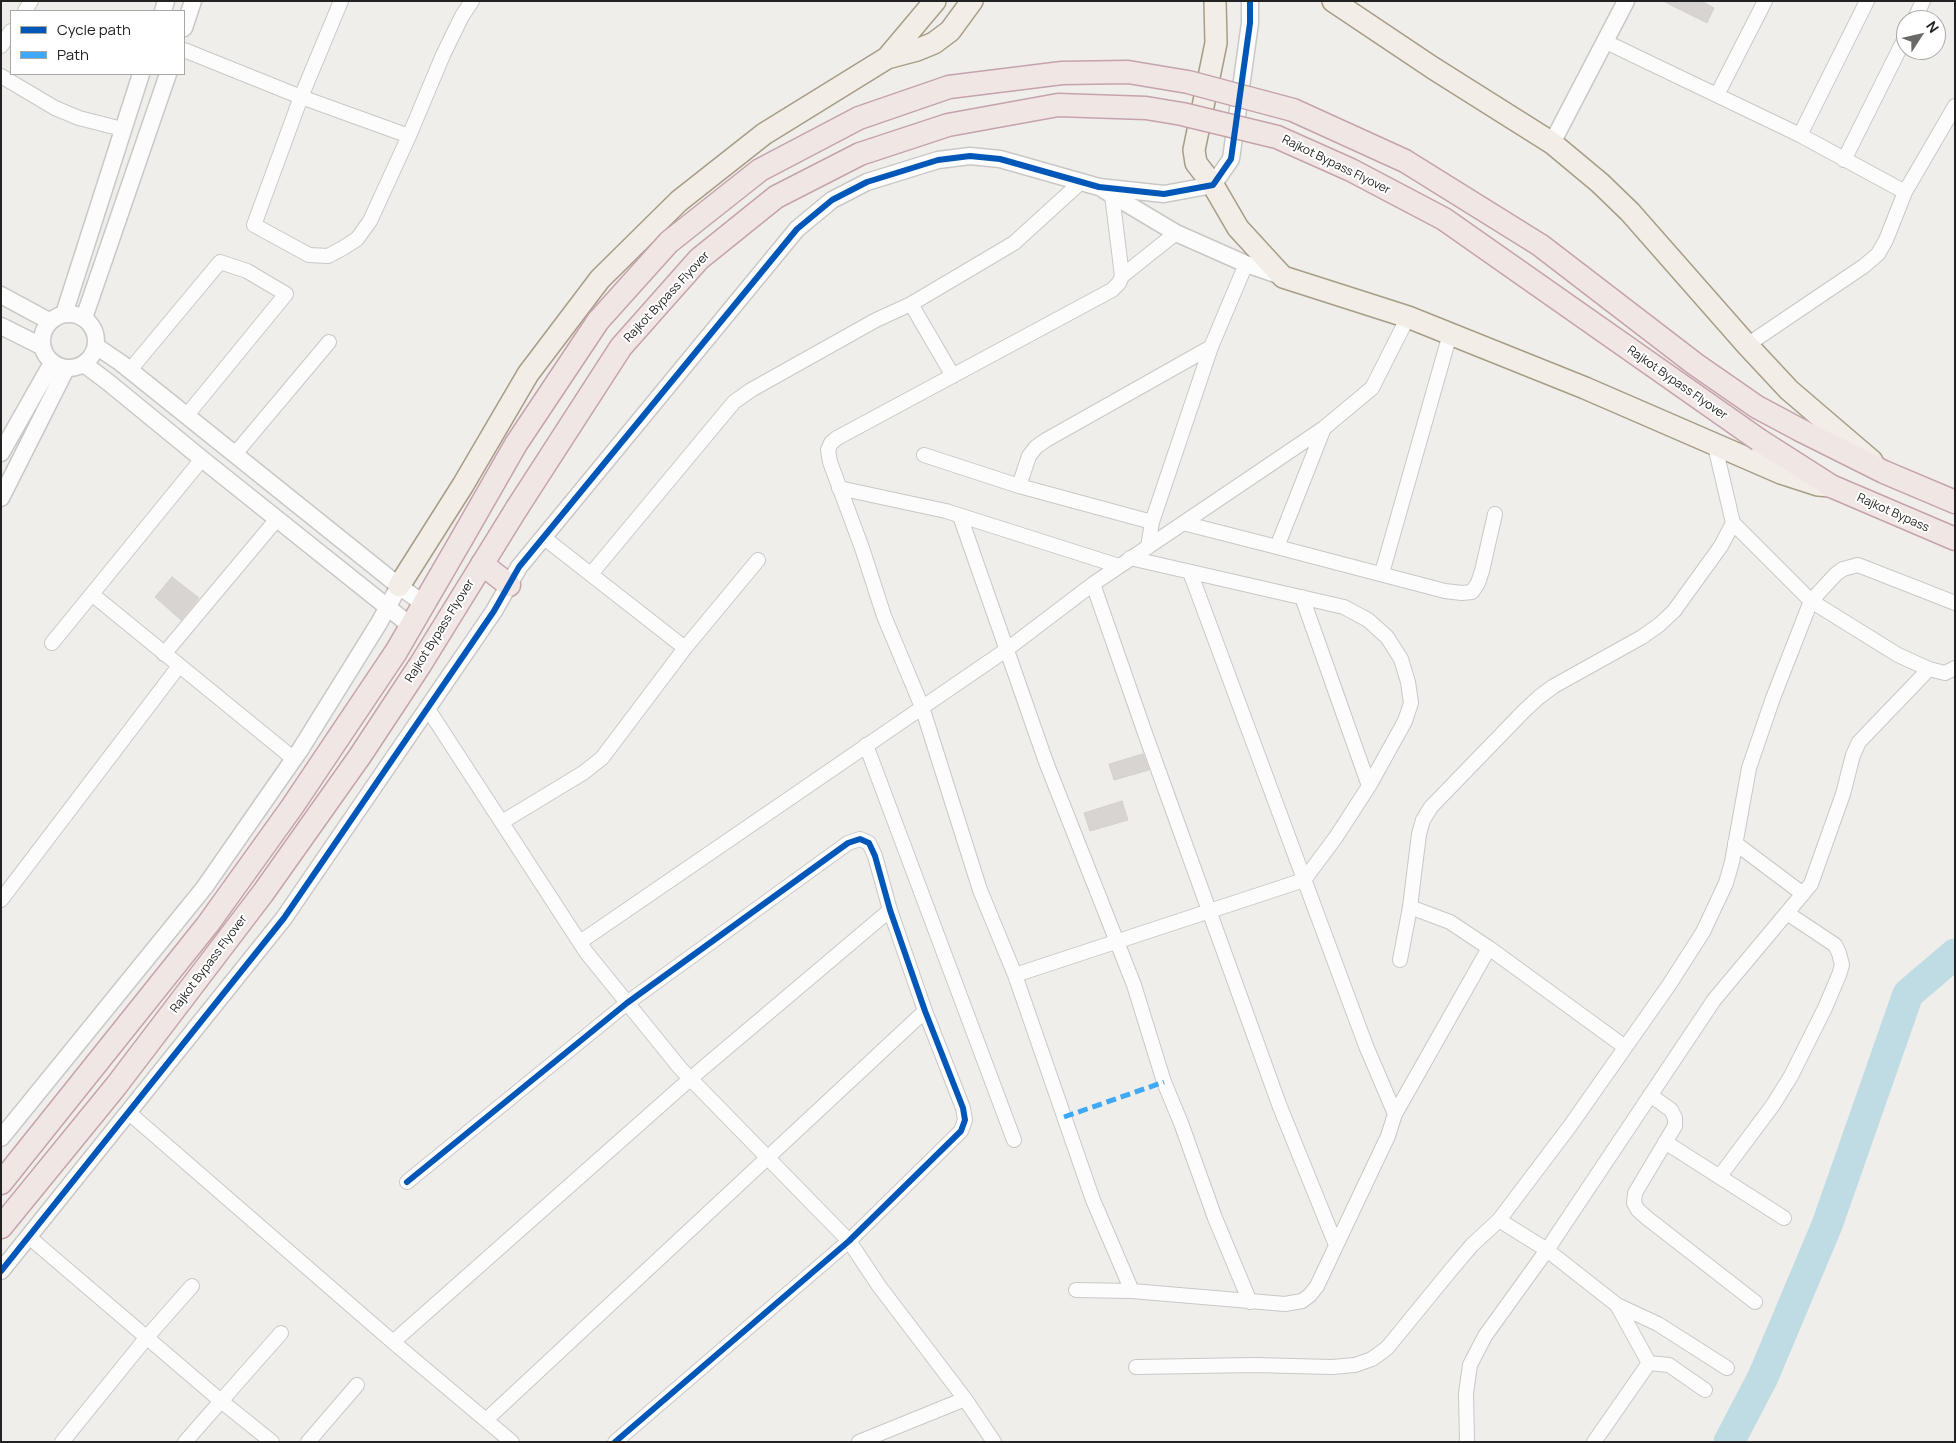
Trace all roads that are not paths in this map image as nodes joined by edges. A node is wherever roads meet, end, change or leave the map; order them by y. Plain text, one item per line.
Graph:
1 (193, 1) edge
2 (341, 1) edge
3 (472, 1) edge
4 (935, 1) edge
5 (972, 1) edge
6 (1215, 1) edge
7 (1250, 1) edge
8 (1334, 1) edge
9 (1626, 1) edge
10 (1765, 1) edge
11 (1867, 1) edge
12 (185, 25) edge
13 (10, 32) edge
14 (1606, 42) junction
15 (1, 46) edge
16 (185, 50) edge
17 (1896, 56) edge
18 (887, 58) junction
19 (141, 75) edge
20 (168, 75) edge
21 (1, 76) edge
22 (1717, 95) junction
23 (301, 97) junction
24 (1955, 106) edge
25 (122, 129) junction
26 (1800, 135) junction
27 (409, 136) junction
28 (1552, 143) junction
29 (1844, 160) junction
30 (1081, 182) junction
31 (1213, 185) junction
32 (1105, 191) junction
33 (1905, 192) junction
34 (1176, 233) junction
35 (1246, 264) junction
36 (1122, 276) junction
37 (1283, 277) junction
38 (1, 296) edge
39 (911, 304) junction
40 (56, 317) junction
41 (1408, 317) junction
42 (84, 318) junction
43 (1, 326) edge
44 (1450, 334) junction
45 (329, 342) dead end
46 (1747, 345) junction
47 (41, 346) junction
48 (96, 346) junction
49 (1211, 347) junction
50 (84, 364) junction
51 (59, 366) junction
52 (130, 370) junction
53 (953, 376) junction
54 (187, 415) junction
55 (1324, 428) junction
56 (1714, 442) junction
57 (1, 454) edge
58 (235, 454) junction
59 (924, 455) dead end
60 (202, 459) junction
61 (1884, 472) junction
62 (1019, 486) junction
63 (1831, 486) junction
64 (839, 488) junction
65 (1, 498) edge
66 (1955, 502) edge
67 (1495, 514) dead end
68 (960, 516) junction
69 (277, 519) junction
70 (1152, 522) junction
71 (1183, 523) junction
72 (1734, 523) junction
73 (543, 537) junction
74 (1955, 540) edge
75 (1277, 546) junction
76 (1148, 547) junction
77 (758, 560) dead end
78 (1125, 562) junction
79 (482, 564) junction
80 (1190, 572) junction
81 (591, 574) junction
82 (1382, 574) junction
83 (1093, 584) junction
84 (509, 585) junction
85 (399, 586) junction
86 (93, 595) junction
87 (1302, 597) junction
88 (1811, 601) junction
89 (1955, 603) edge
90 (424, 604) junction
91 (388, 607) junction
92 (411, 626) junction
93 (52, 643) dead end
94 (685, 648) junction
95 (1006, 650) junction
96 (164, 654) junction
97 (179, 666) junction
98 (1955, 668) edge
99 (1929, 669) junction
100 (922, 706) junction
101 (428, 708) junction
102 (866, 745) junction
103 (294, 759) junction
104 (1369, 786) junction
105 (502, 822) junction
106 (1735, 843) junction
107 (1304, 880) junction
108 (1803, 894) junction
109 (1, 900) edge
110 (1410, 907) junction
111 (890, 910) junction
112 (1210, 911) junction
113 (1787, 913) junction
114 (1116, 941) junction
115 (580, 942) junction
116 (1489, 948) junction
117 (1400, 960) dead end
118 (1014, 975) junction
119 (627, 1003) junction
120 (924, 1011) junction
121 (1625, 1047) junction
122 (690, 1079) junction
123 (1650, 1095) junction
124 (128, 1112) junction
125 (1395, 1114) junction
126 (1, 1138) edge
127 (1014, 1140) dead end
128 (1665, 1142) junction
129 (766, 1157) junction
130 (1720, 1176) junction
131 (407, 1182) dead end
132 (1, 1183) edge
133 (1784, 1218) dead end
134 (1499, 1220) junction
135 (1, 1227) edge
136 (29, 1237) junction
137 (849, 1241) junction
138 (1336, 1245) junction
139 (1547, 1250) junction
140 (1, 1271) edge
141 (192, 1286) dead end
142 (1076, 1290) dead end
143 (1132, 1291) junction
144 (1250, 1302) junction
145 (1755, 1302) dead end
146 (1618, 1305) junction
147 (280, 1333) dead end
148 (147, 1337) junction
149 (393, 1342) junction
150 (1649, 1363) junction
151 (1136, 1367) dead end
152 (1727, 1368) dead end
153 (357, 1385) dead end
154 (1705, 1390) dead end
155 (965, 1399) junction
156 (221, 1401) junction
157 (487, 1419) junction
158 (62, 1442) edge
159 (185, 1442) edge
160 (272, 1442) edge
161 (308, 1442) edge
162 (512, 1442) edge
163 (615, 1442) edge
164 (859, 1442) edge
165 (994, 1442) edge
166 (1467, 1442) edge
167 (1594, 1442) edge

1 - 12 street
2 - 23 street
3 - 27 street
4 - 18 main road
5 - 18 main road
6 - 31 main road
7 - 31 street
8 - 28 main road
9 - 14 street
10 - 22 street
11 - 26 street
13 - 15 street
14 - 22 street
14 - 28 street
16 - 23 street
17 - 29 street
18 - 85 main road
19 - 25 street
20 - 42 street
21 - 25 street
22 - 26 street
23 - 27 street
23 - 27 street
24 - 33 street
25 - 40 street
26 - 29 street
28 - 46 main road
29 - 33 street
30 - 32 street
30 - 39 street
30 - 73 street
31 - 32 street
31 - 37 main road
32 - 34 street
32 - 36 street
33 - 46 street
34 - 35 street
34 - 36 street
35 - 37 street
35 - 49 street
36 - 53 street
37 - 41 main road
38 - 40 street
39 - 53 street
39 - 81 street
40 - 42 street
40 - 47 street
41 - 44 main road
41 - 55 street
42 - 48 street
43 - 47 street
44 - 56 main road
44 - 82 street
45 - 58 street
46 - 61 main road
47 - 51 street
48 - 50 street
48 - 52 street
49 - 62 street
49 - 70 street
50 - 51 street
50 - 60 street
51 - 57 street
51 - 65 street
52 - 54 street
52 - 54 street
53 - 64 street
54 - 58 street
55 - 71 street
55 - 75 street
56 - 63 main road
56 - 72 street
58 - 85 street
59 - 62 street
60 - 69 street
60 - 86 street
61 - 66 highway
61 - 90 highway, Rajkot Bypass Flyover, bridge
62 - 70 street
63 - 74 highway, Rajkot Bypass
63 - 79 highway, Rajkot Bypass Flyover, bridge
64 - 68 street
64 - 100 street
67 - 82 street
68 - 78 street
68 - 95 street
69 - 91 street
69 - 96 street
70 - 76 street
71 - 75 street
71 - 76 street
72 - 88 street
72 - 110 street
73 - 81 street
73 - 84 street
75 - 82 street
76 - 78 street
77 - 94 street
78 - 80 street
78 - 83 street
79 - 84 highway
79 - 135 highway, Rajkot Bypass Flyover
80 - 87 street
80 - 107 street
81 - 94 street
83 - 95 street
83 - 112 street
84 - 101 street
85 - 90 street
85 - 91 street
86 - 93 street
86 - 96 street
87 - 104 street
87 - 104 street
88 - 89 street
88 - 99 street
88 - 106 street
90 - 92 highway
91 - 92 street
91 - 103 street
92 - 132 highway, Rajkot Bypass Flyover
94 - 105 street
95 - 100 street
95 - 114 street
96 - 97 street
97 - 103 street
97 - 109 street
98 - 99 street
99 - 108 street
100 - 102 street
100 - 118 street
101 - 105 street
101 - 124 street
102 - 115 street
102 - 127 street
103 - 126 street
104 - 107 street
105 - 115 street
106 - 108 street
106 - 121 street
107 - 112 street
107 - 125 street
108 - 113 street
110 - 116 street
110 - 117 street
111 - 119 street
111 - 120 street
111 - 122 street
112 - 114 street
112 - 138 street
113 - 123 street
113 - 130 street
114 - 118 street
114 - 144 street
115 - 119 street
116 - 121 street
116 - 125 street
118 - 143 street
119 - 122 street
119 - 131 street
120 - 129 street
120 - 137 street
121 - 134 street
122 - 129 street
122 - 149 street
123 - 128 street
123 - 139 street
124 - 136 street
124 - 149 street
125 - 138 street
128 - 130 street
128 - 145 street
129 - 137 street
129 - 157 street
130 - 133 street
134 - 139 street
134 - 151 street
136 - 140 street
136 - 148 street
137 - 155 street
137 - 163 street
138 - 144 street
139 - 146 street
139 - 166 street
141 - 148 street
142 - 143 street
143 - 144 street
146 - 150 street
146 - 152 street
147 - 156 street
148 - 156 street
148 - 158 street
149 - 157 street
150 - 154 street
150 - 167 street
153 - 161 street
155 - 164 street
155 - 165 street
156 - 159 street
156 - 160 street
157 - 162 street

